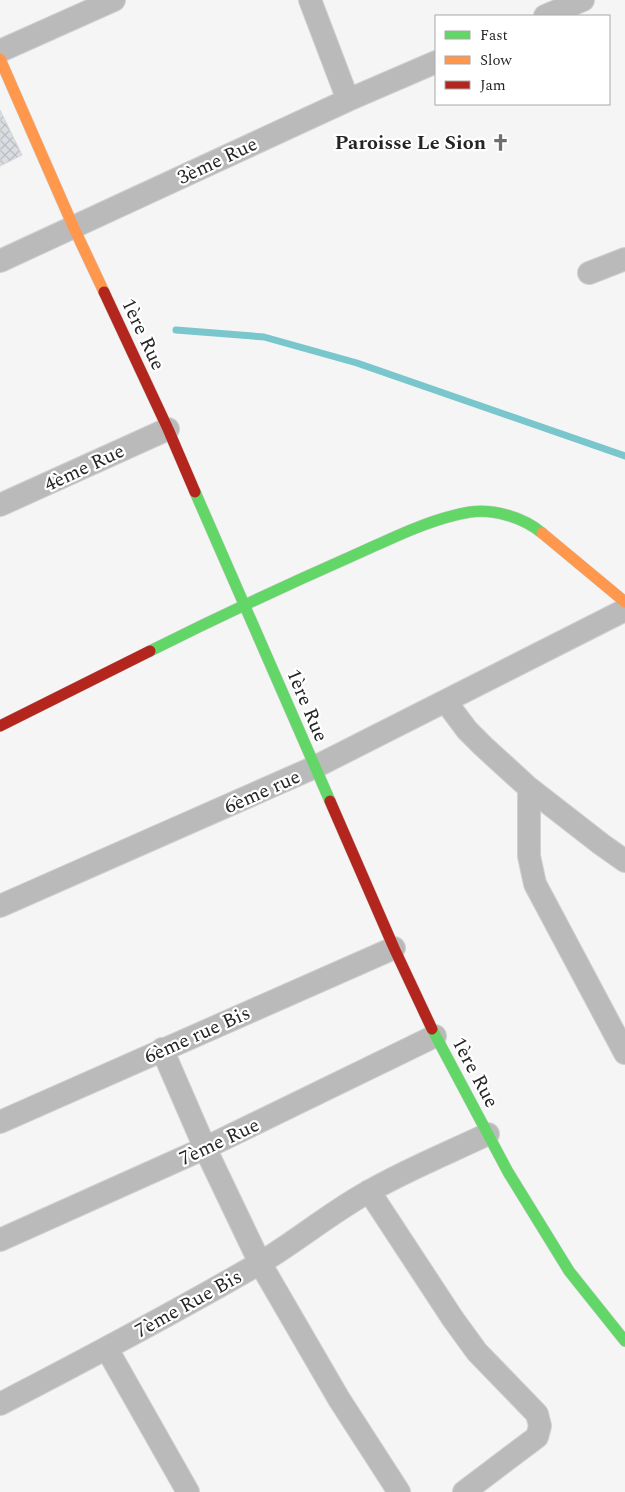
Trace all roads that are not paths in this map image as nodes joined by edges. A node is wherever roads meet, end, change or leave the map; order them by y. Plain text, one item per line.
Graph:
1 (114, 0) edge
2 (310, 0) edge
3 (583, 0) edge
4 (547, 15) edge
5 (0, 51) edge
6 (0, 59) edge
7 (435, 62) edge
8 (348, 100) junction
9 (73, 226) junction
10 (625, 259) edge
11 (0, 261) edge
12 (589, 272) dead end
13 (168, 429) junction
14 (0, 505) edge
15 (625, 602) edge
16 (244, 604) junction
17 (625, 610) edge
18 (446, 702) junction
19 (0, 726) edge
20 (315, 767) junction
21 (529, 788) junction
22 (625, 861) edge
23 (0, 906) edge
24 (394, 948) junction
25 (435, 1036) junction
26 (162, 1049) junction
27 (625, 1054) edge
28 (0, 1122) edge
29 (488, 1134) junction
30 (205, 1148) junction
31 (369, 1191) junction
32 (0, 1240) edge
33 (260, 1263) junction
34 (625, 1342) edge
35 (107, 1348) junction
36 (0, 1404) edge
37 (188, 1492) edge
38 (400, 1492) edge
39 (464, 1492) edge

1 - 5 street
2 - 8 street
3 - 4 street
6 - 9 street, 1ère Rue
7 - 8 street, 3ème Rue
8 - 9 street, 3ème Rue
9 - 11 street, 3ème Rue
9 - 13 street, 1ère Rue
10 - 12 street
13 - 14 street, 4ème Rue
13 - 16 street, 1ère Rue
15 - 16 street
16 - 19 street
16 - 20 street, 1ère Rue
17 - 18 street, 6ème rue
18 - 20 street, 6ème rue
18 - 21 street
20 - 23 street, 6ème rue
20 - 24 street, 1ère Rue
21 - 22 street
21 - 27 street
24 - 25 street, 1ère Rue
24 - 26 street, 6ème rue Bis
25 - 29 street, 1ère Rue
25 - 30 street, 7ème Rue
26 - 28 street, 6ème rue Bis
26 - 30 street
29 - 31 street, 7ème Rue Bis
29 - 34 street, 1ère Rue
30 - 32 street, 7ème Rue
30 - 33 street
31 - 33 street, 7ème Rue Bis
31 - 39 street
33 - 35 street, 7ème Rue Bis
33 - 38 street
35 - 36 street, 7ème Rue Bis
35 - 37 street

